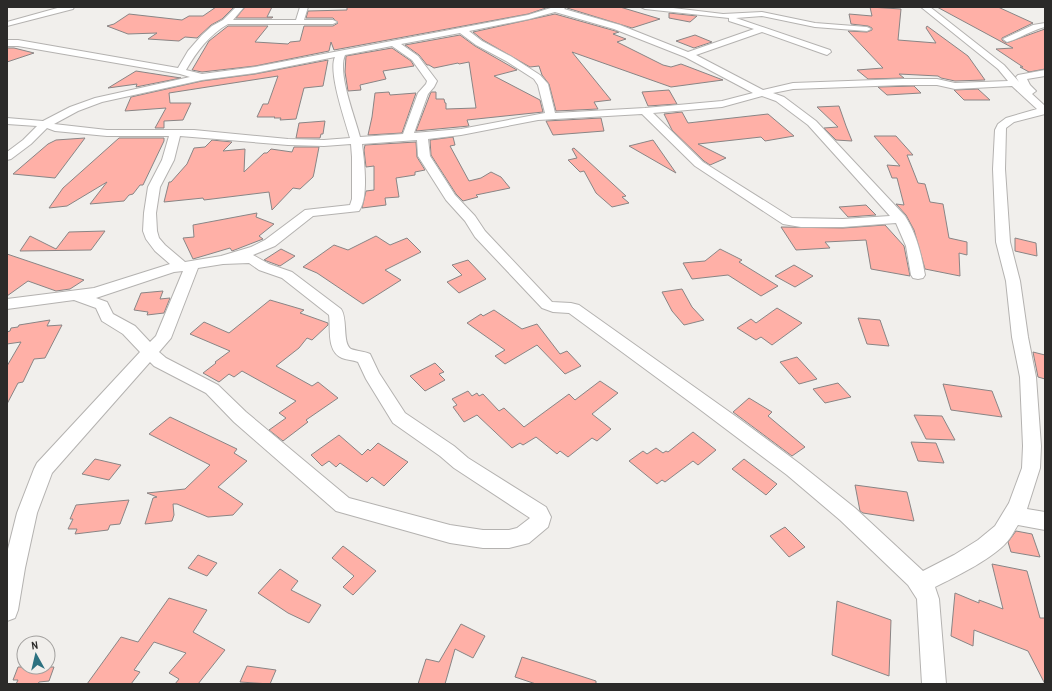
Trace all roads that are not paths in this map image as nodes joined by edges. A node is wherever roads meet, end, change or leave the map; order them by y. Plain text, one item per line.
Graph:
1 (70, 7) edge
2 (240, 7) edge
3 (304, 7) edge
4 (645, 7) edge
5 (925, 7) edge
6 (559, 8) edge
7 (723, 16) junction
8 (226, 22) junction
9 (298, 22) junction
10 (333, 22) dead end
11 (7, 24) edge
12 (1045, 25) edge
13 (763, 29) junction
14 (867, 29) dead end
15 (462, 30) junction
16 (1007, 39) dead end
17 (7, 43) edge
18 (393, 43) junction
19 (827, 52) dead end
20 (341, 54) junction
21 (688, 55) junction
22 (181, 71) junction
23 (1045, 73) edge
24 (202, 77) junction
25 (1010, 84) dead end
26 (762, 93) junction
27 (1045, 104) edge
28 (645, 111) junction
29 (1045, 111) edge
30 (551, 116) junction
31 (7, 121) edge
32 (45, 124) junction
33 (176, 132) junction
34 (415, 137) junction
35 (356, 141) junction
36 (7, 157) edge
37 (900, 220) junction
38 (223, 260) junction
39 (187, 265) junction
40 (918, 275) dead end
41 (76, 296) junction
42 (7, 304) edge
43 (149, 352) junction
44 (1012, 515) junction
45 (1045, 521) edge
46 (921, 583) junction
47 (7, 610) edge
48 (934, 684) edge

1 - 11 street
2 - 8 street
3 - 9 street
4 - 7 street
5 - 29 street
6 - 15 street
6 - 21 street
7 - 13 street
7 - 14 street
8 - 9 street
8 - 22 street
9 - 10 street
12 - 16 street
13 - 19 street
13 - 21 street
15 - 18 street
15 - 30 street
17 - 22 street
18 - 20 street
18 - 34 street
20 - 24 street
20 - 35 street
21 - 26 street
22 - 24 street
23 - 27 street
24 - 32 street
25 - 26 street
26 - 28 street
26 - 37 street
28 - 30 street
28 - 37 street
29 - 44 street
30 - 34 street
31 - 32 street
32 - 33 street
32 - 36 street
33 - 35 street
33 - 39 street
34 - 35 street
34 - 46 street
35 - 38 street
37 - 40 street
38 - 39 street
38 - 43 street
39 - 41 street
39 - 43 street
41 - 42 street
41 - 43 street
43 - 47 street
44 - 45 street
44 - 46 street
46 - 48 street

